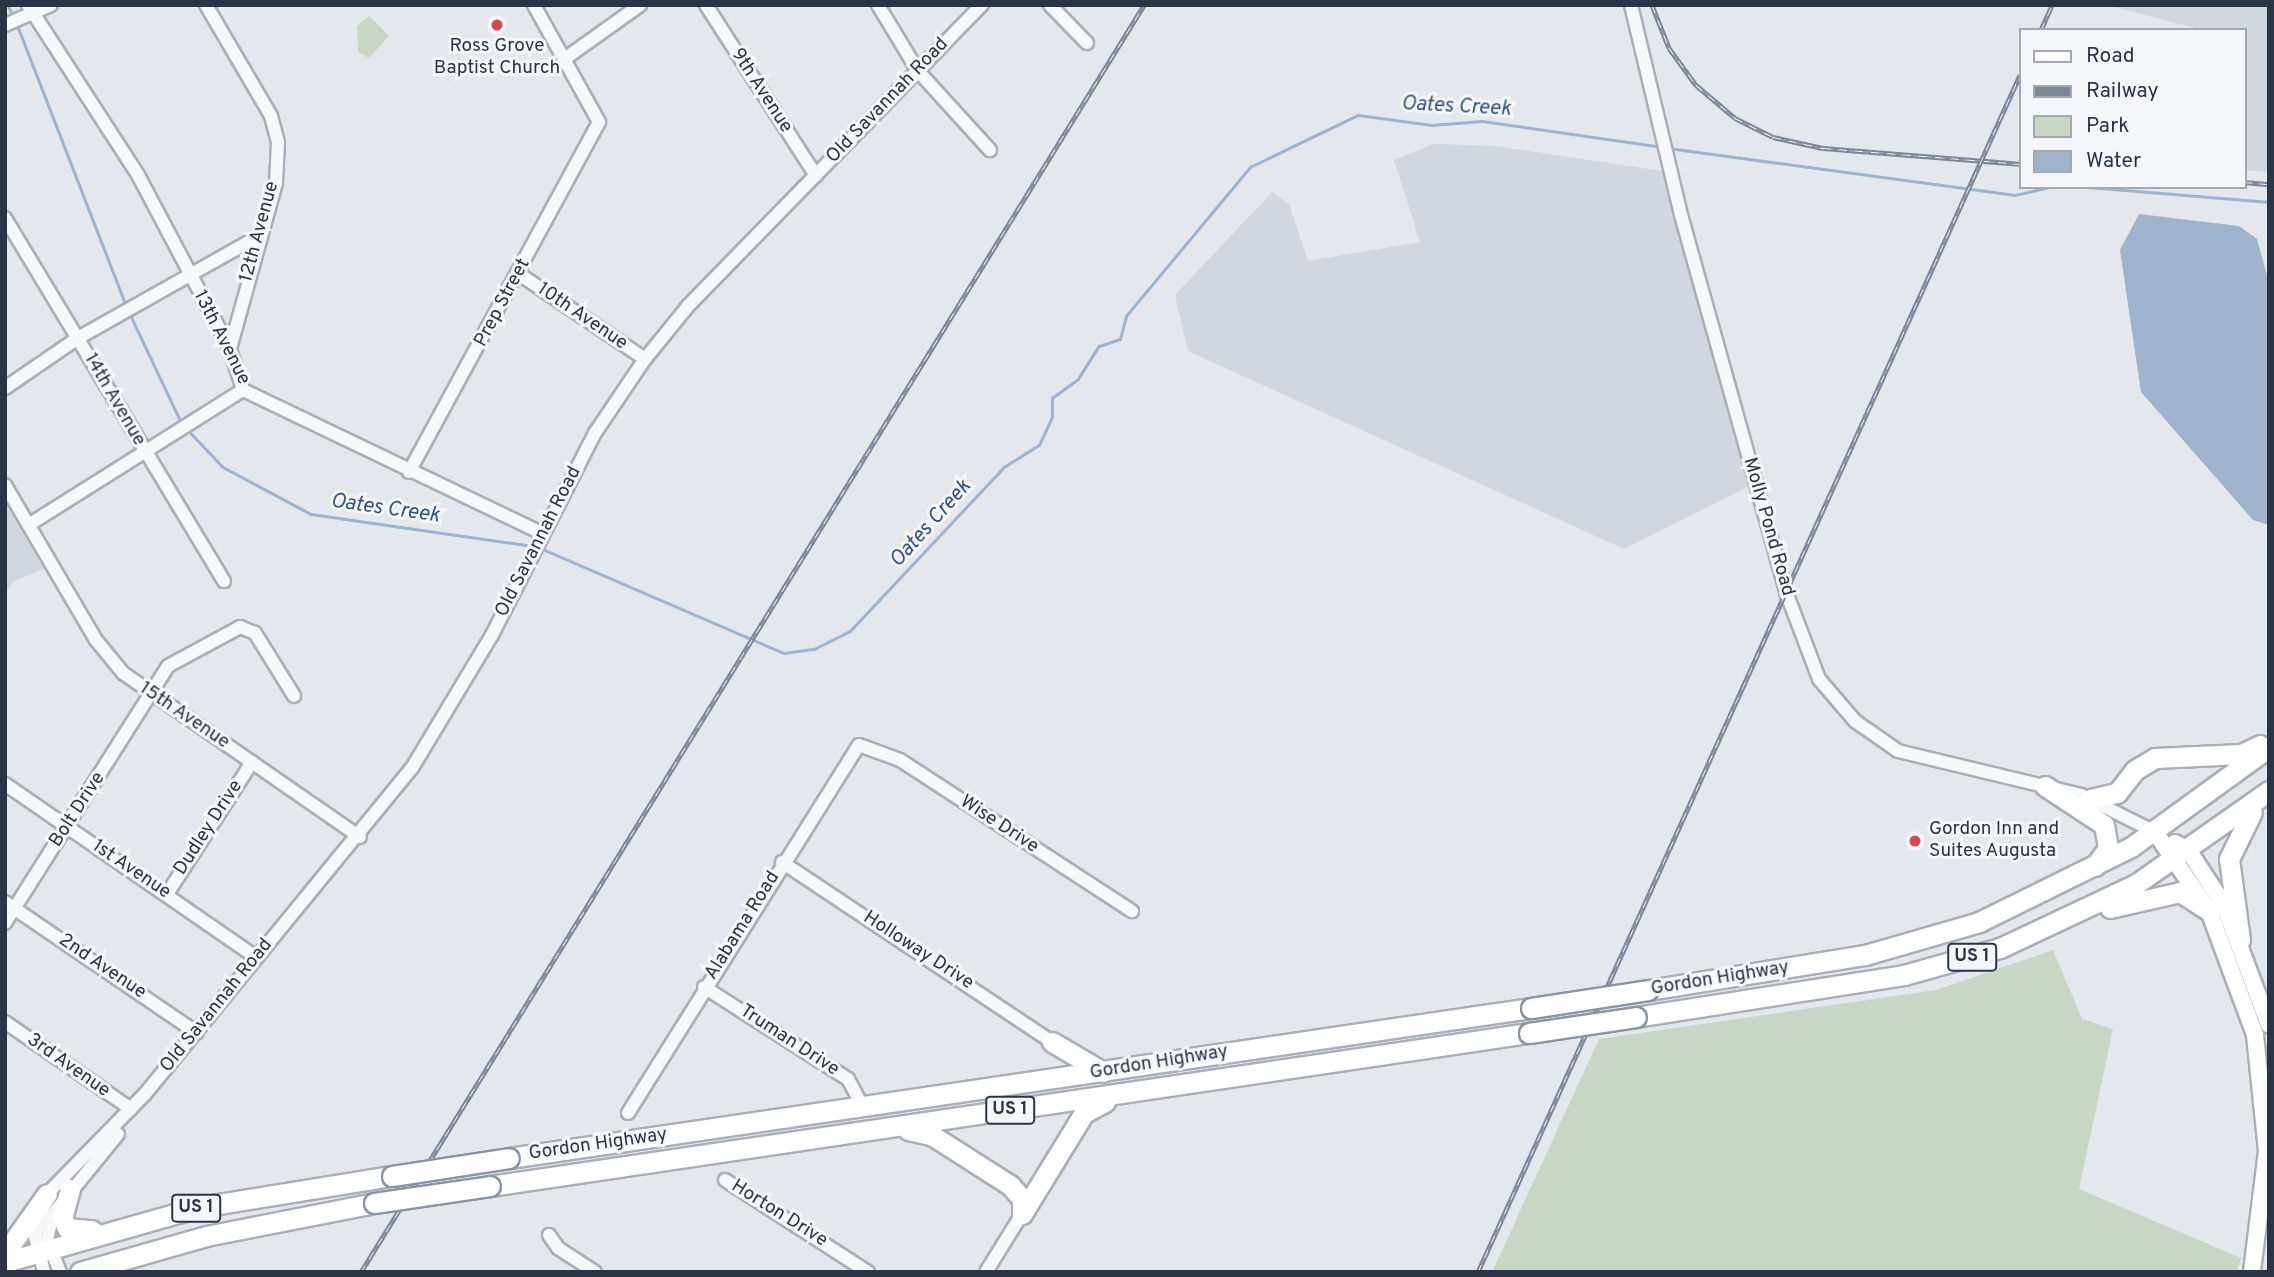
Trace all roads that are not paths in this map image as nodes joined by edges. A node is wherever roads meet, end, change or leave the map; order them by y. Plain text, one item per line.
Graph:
1 (51, 5) edge
2 (206, 5) edge
3 (534, 5) edge
4 (640, 5) edge
5 (706, 5) edge
6 (878, 5) edge
7 (982, 5) edge
8 (1050, 5) edge
9 (1631, 5) edge
10 (22, 14) edge
11 (1087, 43) dead end
12 (566, 58) junction
13 (918, 71) junction
14 (990, 150) dead end
15 (816, 176) junction
16 (5, 218) edge
17 (257, 237) junction
18 (189, 274) junction
19 (519, 274) junction
20 (78, 338) junction
21 (230, 349) junction
22 (645, 359) junction
23 (5, 388) edge
24 (243, 390) junction
25 (145, 453) junction
26 (409, 472) junction
27 (5, 485) edge
28 (30, 524) junction
29 (536, 543) junction
30 (224, 581) dead end
31 (152, 696) junction
32 (294, 696) dead end
33 (2269, 737) edge
34 (864, 744) joint
35 (2269, 747) edge
36 (252, 762) junction
37 (5, 784) edge
38 (2045, 786) junction
39 (2268, 792) edge
40 (2090, 799) junction
41 (67, 826) junction
42 (2155, 832) junction
43 (360, 837) junction
44 (2181, 855) junction
45 (782, 862) junction
46 (2087, 873) junction
47 (167, 894) junction
48 (11, 906) edge
49 (1132, 911) dead end
50 (2209, 911) junction
51 (2085, 912) junction
52 (5, 923) edge
53 (2240, 940) junction
54 (256, 957) junction
55 (704, 987) junction
56 (5, 1022) edge
57 (2269, 1025) edge
58 (197, 1033) junction
59 (1052, 1042) junction
60 (1102, 1072) junction
61 (1038, 1082) junction
62 (1124, 1092) junction
63 (862, 1105) junction
64 (131, 1109) junction
65 (628, 1113) dead end
66 (2267, 1119) edge
67 (893, 1127) junction
68 (725, 1180) dead end
69 (70, 1189) junction
70 (47, 1194) junction
71 (1022, 1214) junction
72 (125, 1226) junction
73 (549, 1235) dead end
74 (42, 1252) junction
75 (143, 1252) junction
76 (5, 1253) edge
77 (5, 1262) edge
78 (44, 1272) edge
79 (60, 1272) edge
80 (80, 1272) edge
81 (102, 1272) edge
82 (595, 1272) edge
83 (868, 1272) edge
84 (986, 1272) edge
85 (2252, 1272) edge

1 - 10 street
2 - 17 street, 12th Avenue
3 - 12 street
4 - 12 street
5 - 15 street, 9th Avenue
6 - 13 street
7 - 13 street, Old Savannah Road
8 - 11 street
9 - 38 street, Molly Pond Road
10 - 18 street, 13th Avenue
12 - 19 street, Prep Street
13 - 14 street
13 - 15 street, Old Savannah Road
15 - 22 street, Old Savannah Road
16 - 20 street, 14th Avenue
17 - 18 street
17 - 21 street, 12th Avenue
18 - 20 street
18 - 21 street, 13th Avenue
19 - 22 street, 10th Avenue
19 - 26 street, Prep Street
20 - 23 street
20 - 25 street, 14th Avenue
21 - 24 street, 13th Avenue
22 - 29 street, Old Savannah Road
24 - 25 street
24 - 26 street, 13th Avenue
25 - 28 street
25 - 30 street, 14th Avenue
26 - 29 street, 13th Avenue
27 - 28 street, 15th Avenue
28 - 31 street, 15th Avenue
29 - 43 street, Old Savannah Road
31 - 32 street, Bolt Drive
31 - 36 street, 15th Avenue
31 - 41 street, Bolt Drive
33 - 40 highway
34 - 45 street, Alabama Road
34 - 49 street, Wise Drive
35 - 42 highway, Gordon Highway / US 1
36 - 43 street, 15th Avenue
36 - 47 street, Dudley Drive
37 - 41 street, 1st Avenue
38 - 40 street, Molly Pond Road
38 - 46 highway
39 - 44 highway, Gordon Highway / US 1
39 - 53 highway
40 - 42 street, Molly Pond Road
41 - 47 street, 1st Avenue
41 - 48 street, Bolt Drive
42 - 44 main road
42 - 46 highway, Gordon Highway / US 1
43 - 54 street, Old Savannah Road
44 - 50 main road
44 - 51 highway, Gordon Highway / US 1
44 - 53 main road
45 - 55 street, Alabama Road
45 - 59 street, Holloway Drive
46 - 60 highway, Gordon Highway / US 1, bridge
47 - 54 street, 1st Avenue
48 - 52 street, Bolt Drive
48 - 58 street, 2nd Avenue
50 - 51 highway
50 - 66 main road
51 - 62 highway, Gordon Highway / US 1, bridge
53 - 57 main road
54 - 58 street, Old Savannah Road
55 - 63 street, Truman Drive
55 - 65 street, Alabama Road
56 - 64 street, 3rd Avenue
58 - 64 street, Old Savannah Road
59 - 60 highway
59 - 61 highway
60 - 61 highway, Gordon Highway / US 1
61 - 63 highway, Gordon Highway / US 1
62 - 67 highway, Gordon Highway / US 1
62 - 71 highway
63 - 72 highway, Gordon Highway / US 1, bridge
64 - 69 street, Old Savannah Road
64 - 70 street, Old Savannah Road
66 - 85 main road
67 - 71 highway
67 - 75 highway, Gordon Highway / US 1, bridge
68 - 83 street, Horton Drive
69 - 72 highway
69 - 74 street, Old Savannah Road
70 - 74 street, Old Savannah Road
70 - 76 highway
71 - 84 street
72 - 74 highway, Gordon Highway / US 1
73 - 82 street
74 - 77 highway, Gordon Highway / US 1
74 - 78 street, Old Savannah Road
74 - 79 street, Old Savannah Road
75 - 80 highway, Gordon Highway / US 1
75 - 81 highway

